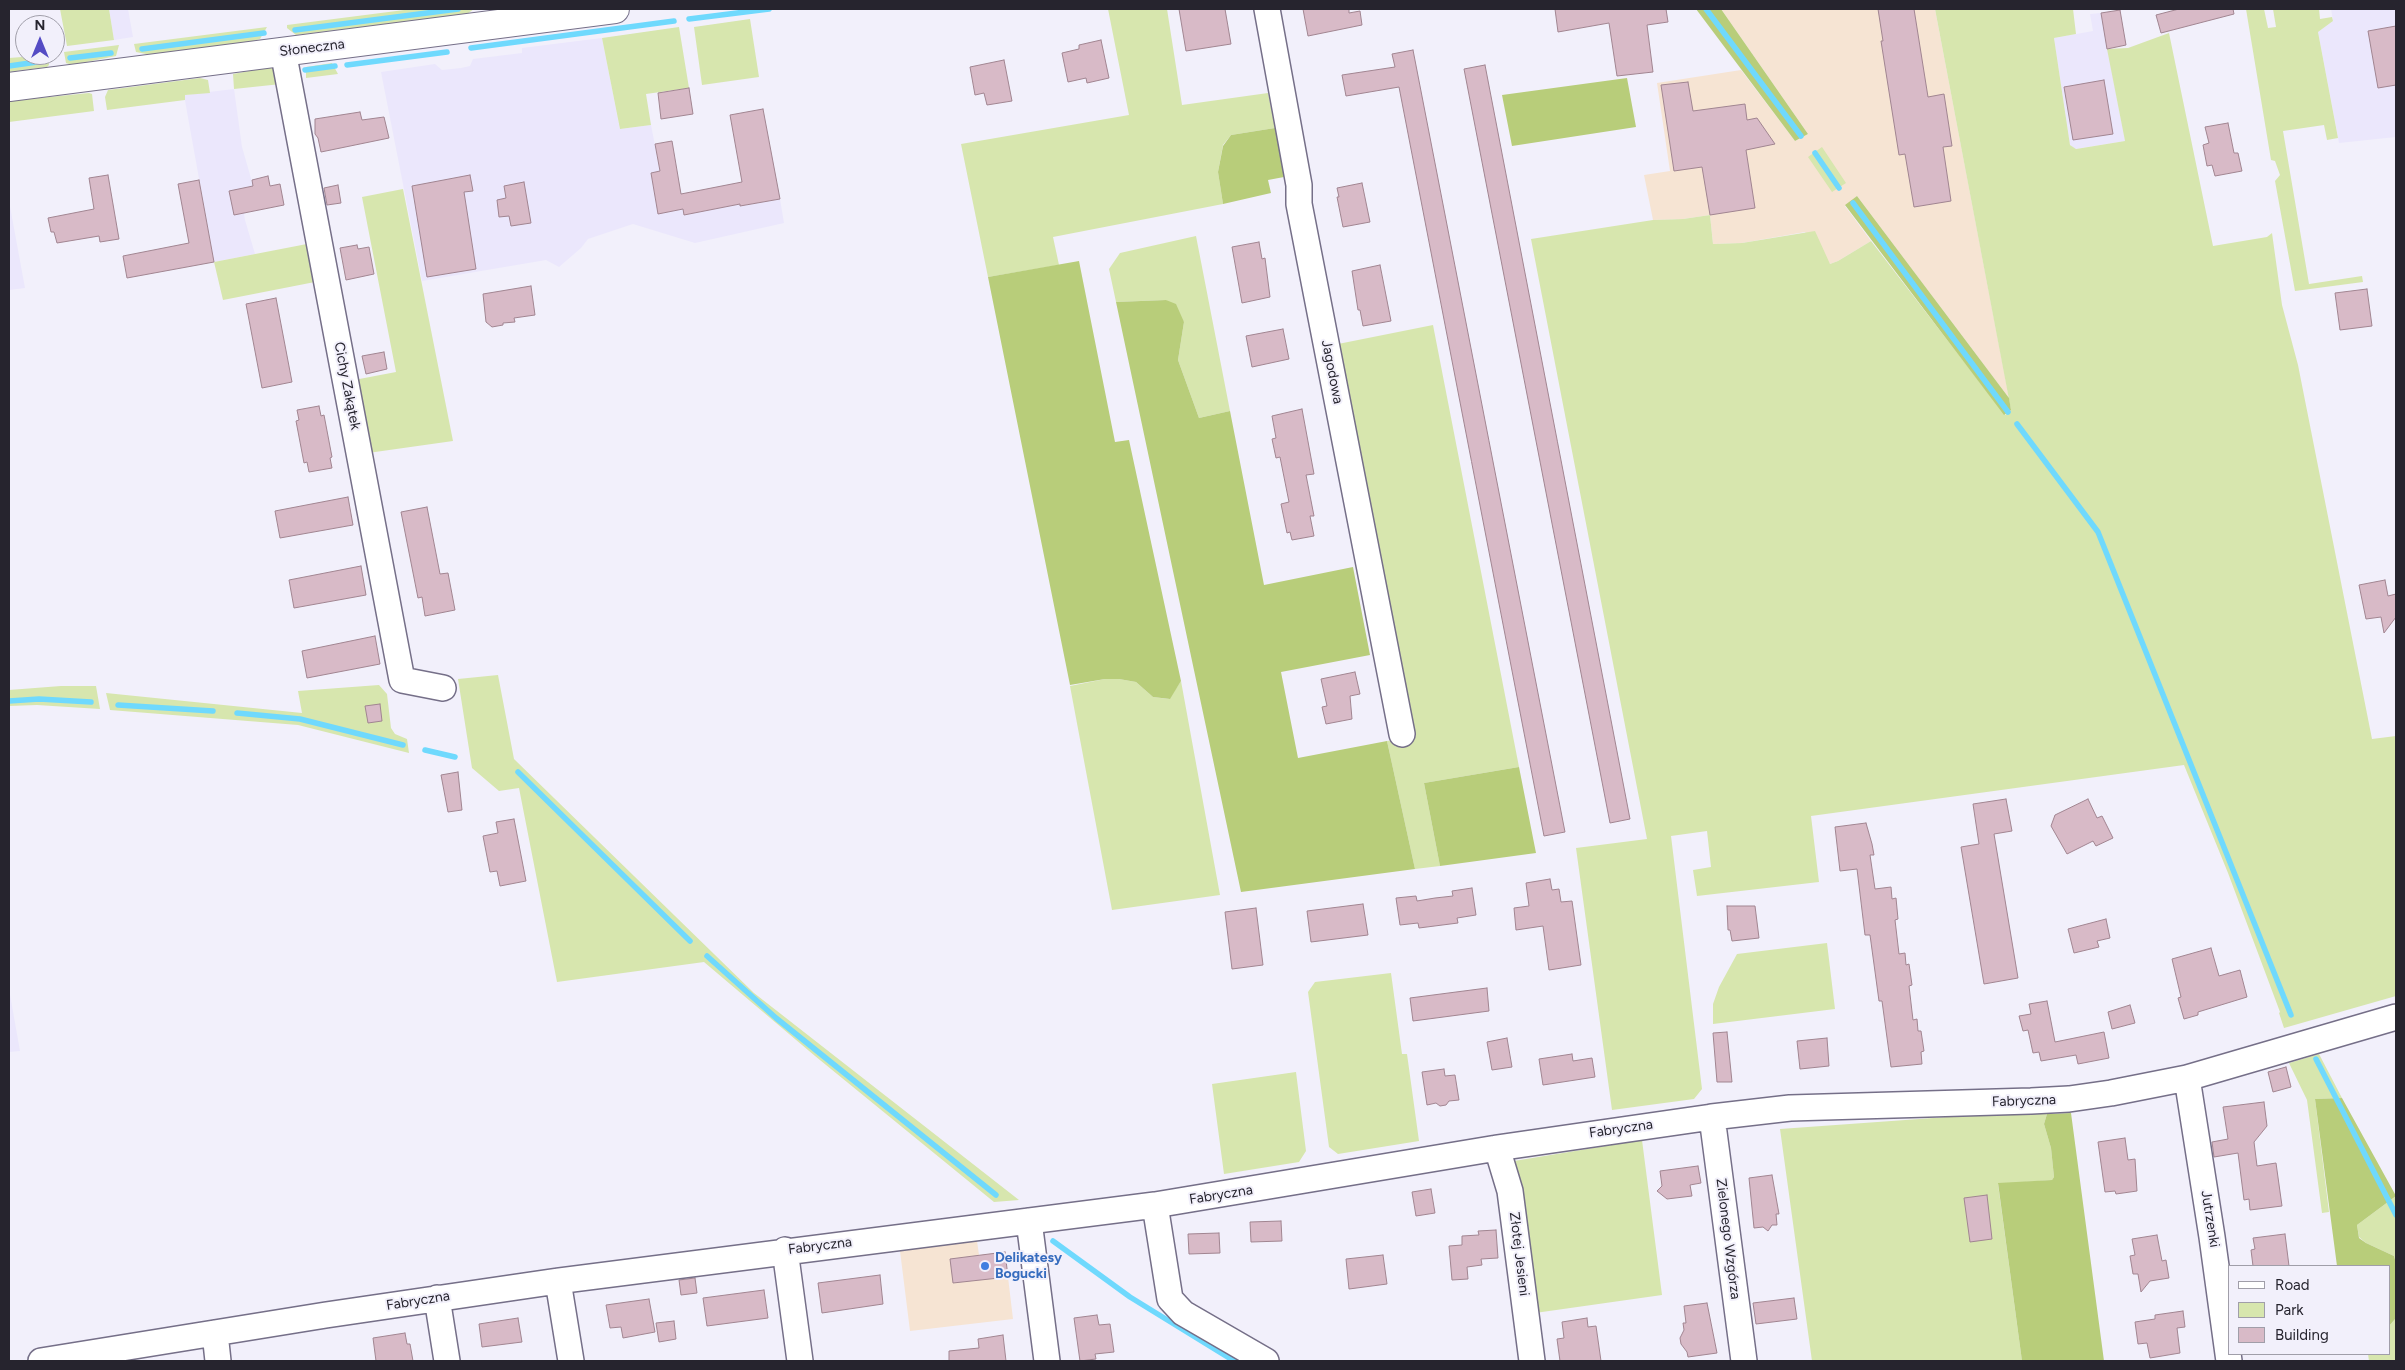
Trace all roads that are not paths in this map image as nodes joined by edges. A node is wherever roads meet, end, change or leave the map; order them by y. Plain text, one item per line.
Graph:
1 (614, 9) edge
2 (1266, 9) edge
3 (489, 17) edge
4 (283, 51) junction
5 (9, 87) edge
6 (443, 688) dead end
7 (1402, 734) dead end
8 (2396, 1017) edge
9 (2187, 1078) junction
10 (1712, 1116) junction
11 (1497, 1148) junction
12 (1155, 1205) junction
13 (1029, 1221) junction
14 (785, 1250) junction
15 (558, 1281) junction
16 (437, 1298) junction
17 (215, 1332) junction
18 (2228, 1354) edge
19 (41, 1361) edge
20 (218, 1361) edge
21 (447, 1361) edge
22 (571, 1361) edge
23 (800, 1361) edge
24 (1047, 1361) edge
25 (1266, 1361) edge
26 (1532, 1361) edge
27 (1744, 1361) edge

1 - 3 main road, Słoneczna
2 - 7 street, Jagodowa
3 - 4 main road, Słoneczna
4 - 5 main road, Słoneczna
4 - 6 street, Cichy Zakątek
8 - 9 street, Fabryczna
9 - 10 street, Fabryczna
9 - 18 street, Jutrzenki
10 - 11 street, Fabryczna
10 - 27 street, Zielonego Wzgórza
11 - 12 street, Fabryczna
11 - 26 street, Złotej Jesieni
12 - 13 street, Fabryczna
12 - 25 street
13 - 14 street, Fabryczna
13 - 24 street
14 - 15 street, Fabryczna
14 - 23 street
15 - 16 street, Fabryczna
15 - 22 street
16 - 17 street, Fabryczna
16 - 21 street
17 - 19 street, Fabryczna
17 - 20 street

